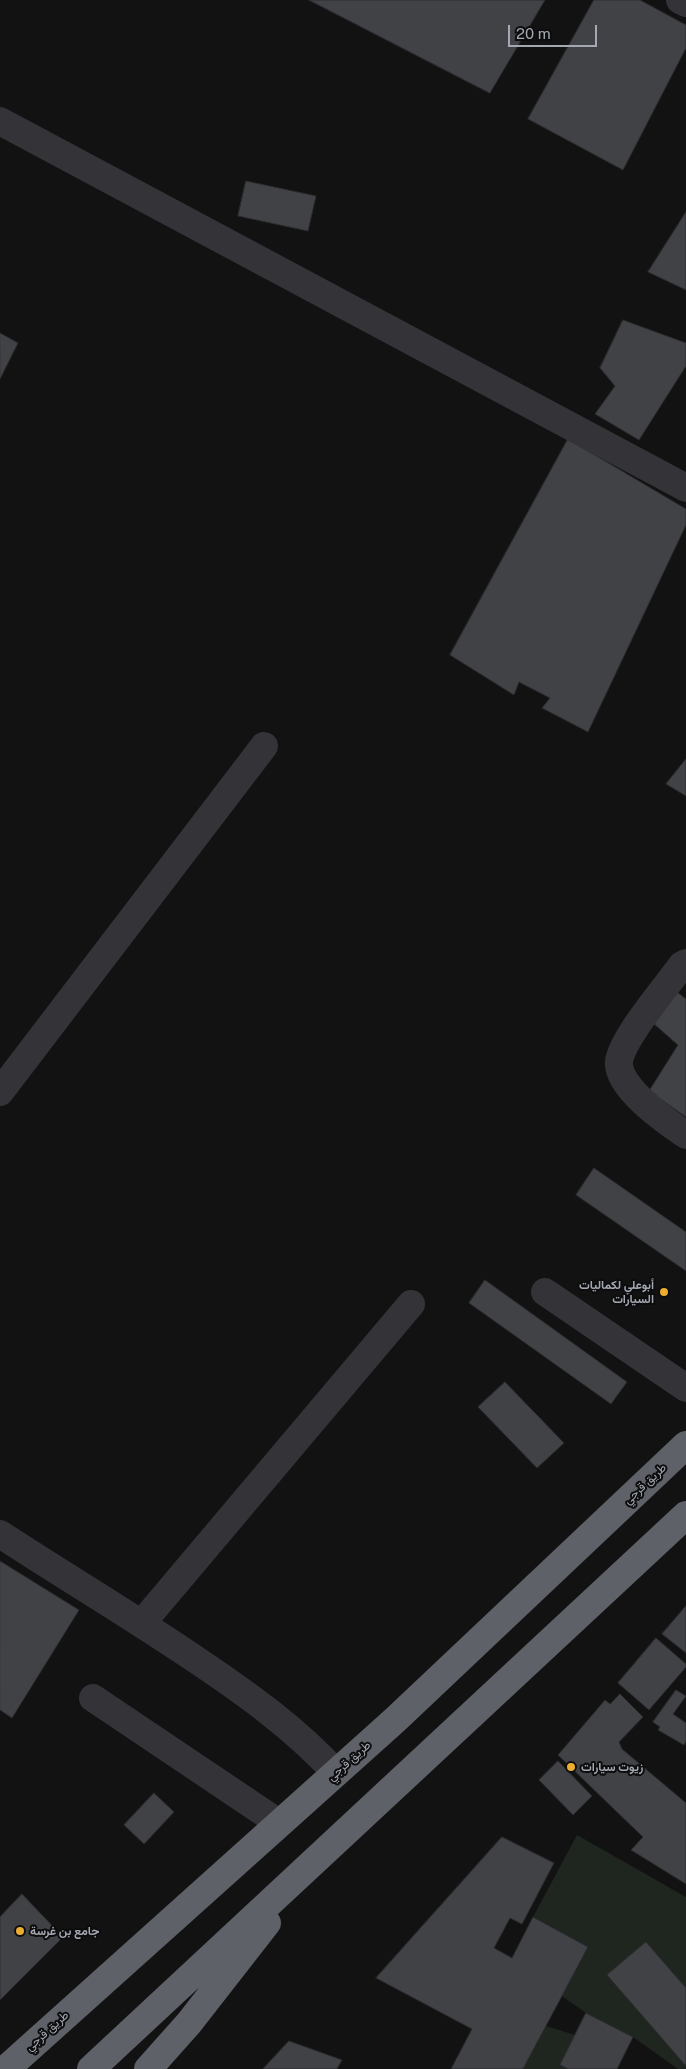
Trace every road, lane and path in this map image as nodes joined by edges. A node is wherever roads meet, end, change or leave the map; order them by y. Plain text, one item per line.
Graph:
1 (680, 0) edge
2 (686, 3) edge
3 (0, 121) edge
4 (686, 488) edge
5 (264, 746) dead end
6 (686, 963) edge
7 (0, 1092) edge
8 (686, 1135) edge
9 (545, 1292) dead end
10 (411, 1304) dead end
11 (686, 1388) edge
12 (686, 1445) edge
13 (686, 1515) edge
14 (0, 1534) edge
15 (142, 1623) junction
16 (93, 1698) dead end
17 (336, 1773) junction
18 (279, 1823) junction
19 (318, 1857) junction
20 (46, 2031) junction
21 (0, 2064) edge
22 (6, 2069) edge
23 (91, 2069) edge
24 (148, 2069) edge

1 - 2 street
3 - 4 street
5 - 7 street
6 - 8 street
9 - 11 street
10 - 15 street
12 - 17 highway, طريق قرجي
13 - 19 highway
14 - 15 street
15 - 17 street
16 - 18 street
17 - 18 highway, طريق قرجي
18 - 20 highway, طريق قرجي
19 - 23 highway
19 - 24 highway
20 - 21 highway
20 - 22 highway, طريق قرجي

